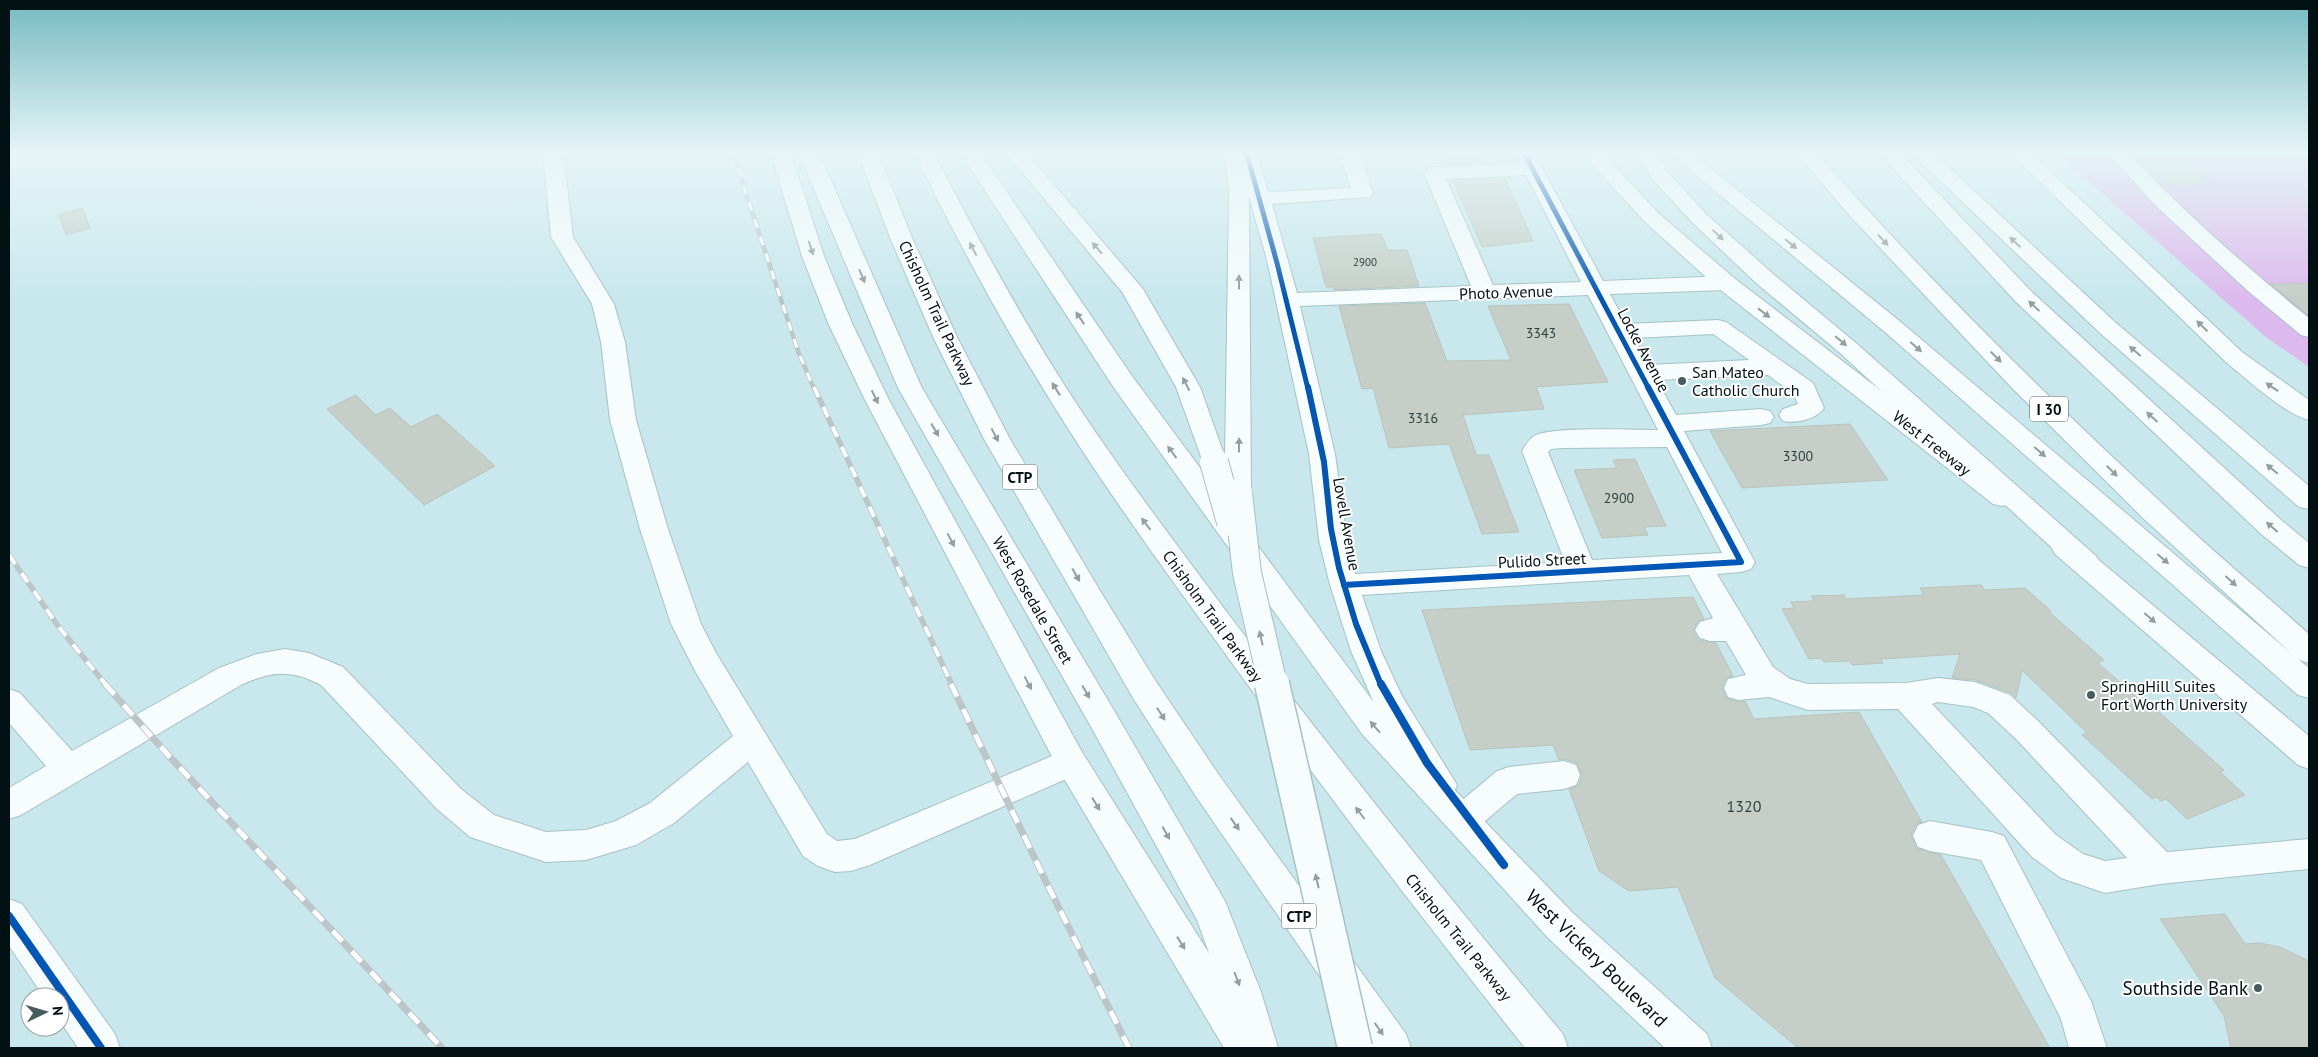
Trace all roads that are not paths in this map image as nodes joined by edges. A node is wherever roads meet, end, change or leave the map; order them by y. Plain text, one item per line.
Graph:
1 (559, 200) edge
2 (796, 200) edge
3 (829, 200) edge
4 (887, 200) edge
5 (948, 200) edge
6 (1002, 200) edge
7 (1056, 200) edge
8 (1240, 200) edge
9 (1260, 200) edge
10 (1446, 200) edge
11 (1549, 200) edge
12 (1636, 200) edge
13 (1683, 200) edge
14 (1737, 200) edge
15 (1848, 200) edge
16 (1934, 200) edge
17 (1972, 200) edge
18 (2070, 200) edge
19 (2161, 200) edge
20 (1726, 283) junction
21 (1596, 288) junction
22 (1485, 293) junction
23 (1287, 300) junction
24 (2309, 330) edge
25 (1618, 331) junction
26 (1773, 367) junction
27 (1640, 372) junction
28 (2309, 412) edge
29 (1792, 415) dead end
30 (1761, 417) dead end
31 (1671, 431) junction
32 (2309, 500) edge
33 (2309, 558) edge
34 (1741, 562) joint
35 (2086, 563) junction
36 (1697, 565) junction
37 (1583, 572) junction
38 (1247, 574) junction
39 (1344, 585) junction
40 (2309, 651) edge
41 (1774, 684) junction
42 (2309, 686) edge
43 (1739, 688) dead end
44 (1906, 696) junction
45 (9, 702) edge
46 (752, 740) junction
47 (2309, 755) edge
48 (1071, 762) junction
49 (68, 769) junction
50 (1564, 775) dead end
51 (9, 805) edge
52 (1466, 817) junction
53 (1930, 836) dead end
54 (2309, 854) edge
55 (1504, 865) junction
56 (2160, 868) junction
57 (9, 916) edge
58 (101, 1048) edge
59 (1246, 1048) edge
60 (1259, 1048) edge
61 (1355, 1048) edge
62 (1392, 1048) edge
63 (1550, 1048) edge
64 (1693, 1048) edge
65 (2088, 1048) edge

1 - 46 main road
2 -> 48 main road
3 -> 60 main road, West Rosedale Street
4 -> 62 main road, Chisholm Trail Parkway / CTP
63 -> 5 main road, Chisholm Trail Parkway
55 -> 6 main road
38 -> 7 main road, bridge
38 -> 8 main road, bridge
9 - 23 main road, Lovell Avenue
10 - 22 main road
11 - 21 main road, Locke Avenue
12 - 20 main road, West Freeway
13 -> 35 main road
14 -> 42 main road
15 -> 40 main road, I 30
33 -> 16 main road
32 -> 17 main road
28 -> 18 main road
19 - 24 main road
20 - 21 main road, Photo Avenue
20 -> 35 main road, West Freeway
21 - 22 main road, Photo Avenue
21 - 25 main road, Locke Avenue
22 - 23 main road, Photo Avenue
23 - 39 main road, Lovell Avenue
25 - 26 main road
25 - 27 main road, Locke Avenue
26 - 27 main road
26 - 29 main road
27 - 31 main road, Locke Avenue
30 - 31 main road
31 - 34 main road, Locke Avenue
31 - 37 main road
34 - 36 main road, Pulido Street
35 -> 47 main road, West Freeway
36 - 37 main road, Pulido Street
36 - 41 main road
37 - 39 main road, Pulido Street
61 -> 38 main road, bridge
39 - 52 main road, Lovell Avenue
41 - 43 main road
41 - 44 main road
44 - 56 main road
44 - 56 main road
45 - 49 main road
46 - 48 main road
46 - 49 main road
48 -> 59 main road
49 - 51 main road
50 - 52 main road
52 - 55 main road, Lovell Avenue
53 - 65 main road
54 - 56 main road
55 - 64 main road, West Vickery Boulevard
57 - 58 main road

